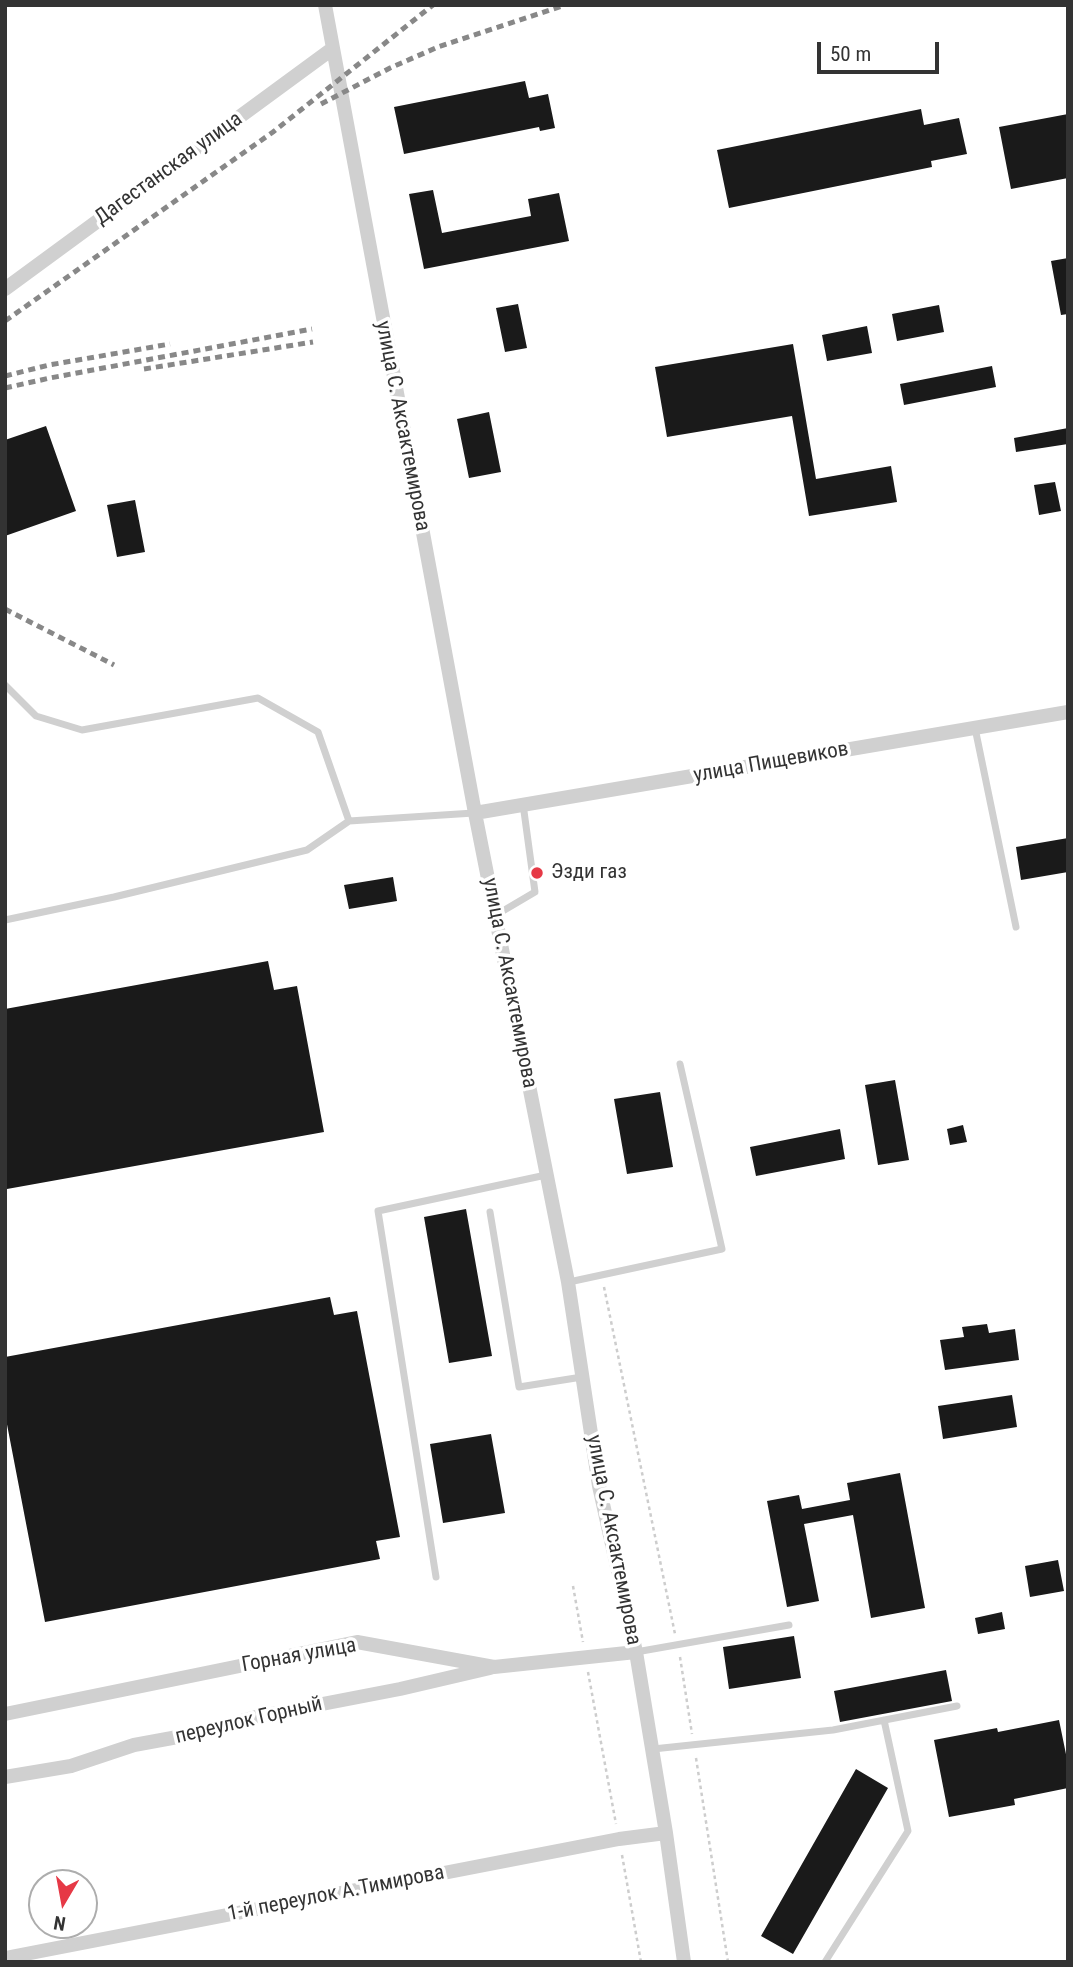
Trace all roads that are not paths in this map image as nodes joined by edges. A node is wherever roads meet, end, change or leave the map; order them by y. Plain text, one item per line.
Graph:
1 (325, 5) edge
2 (332, 49) junction
3 (5, 289) edge
4 (5, 685) edge
5 (1068, 712) edge
6 (975, 728) junction
7 (523, 804) junction
8 (475, 813) junction
9 (349, 821) junction
10 (496, 915) junction
11 (5, 920) edge
12 (1016, 927) dead end
13 (680, 1064) dead end
14 (547, 1175) junction
15 (489, 1212) dead end
16 (568, 1282) junction
17 (583, 1377) junction
18 (436, 1577) dead end
19 (789, 1625) dead end
20 (636, 1652) junction
21 (494, 1667) junction
22 (957, 1706) dead end
23 (5, 1714) edge
24 (884, 1720) junction
25 (653, 1749) junction
26 (5, 1777) edge
27 (666, 1833) junction
28 (5, 1958) edge
29 (684, 1962) edge
30 (825, 1962) edge

1 - 2 street, улица С. Аксактемирова
2 - 3 street, Дагестанская улица
2 - 8 street, улица С. Аксактемирова
4 - 9 lane
5 - 6 street, улица Пищевиков
6 - 7 street, улица Пищевиков
6 - 12 lane
7 - 8 street, улица Пищевиков
7 - 10 lane
8 - 9 lane
8 - 10 street, улица С. Аксактемирова
9 - 11 lane
10 - 14 street, улица С. Аксактемирова
13 - 16 lane
14 - 16 street, улица С. Аксактемирова
14 - 18 lane
15 - 17 lane
16 - 17 street, улица С. Аксактемирова
17 - 20 street, улица С. Аксактемирова
19 - 20 lane
20 - 21 street, Горная улица
20 - 25 street, улица С. Аксактемирова
21 - 23 street, Горная улица
21 - 26 street, переулок Горный
22 - 24 lane
24 - 25 lane
24 - 30 lane
25 - 27 street, улица С. Аксактемирова
27 - 28 street, 1-й переулок А.Тимирова
27 - 29 street, улица С. Аксактемирова

